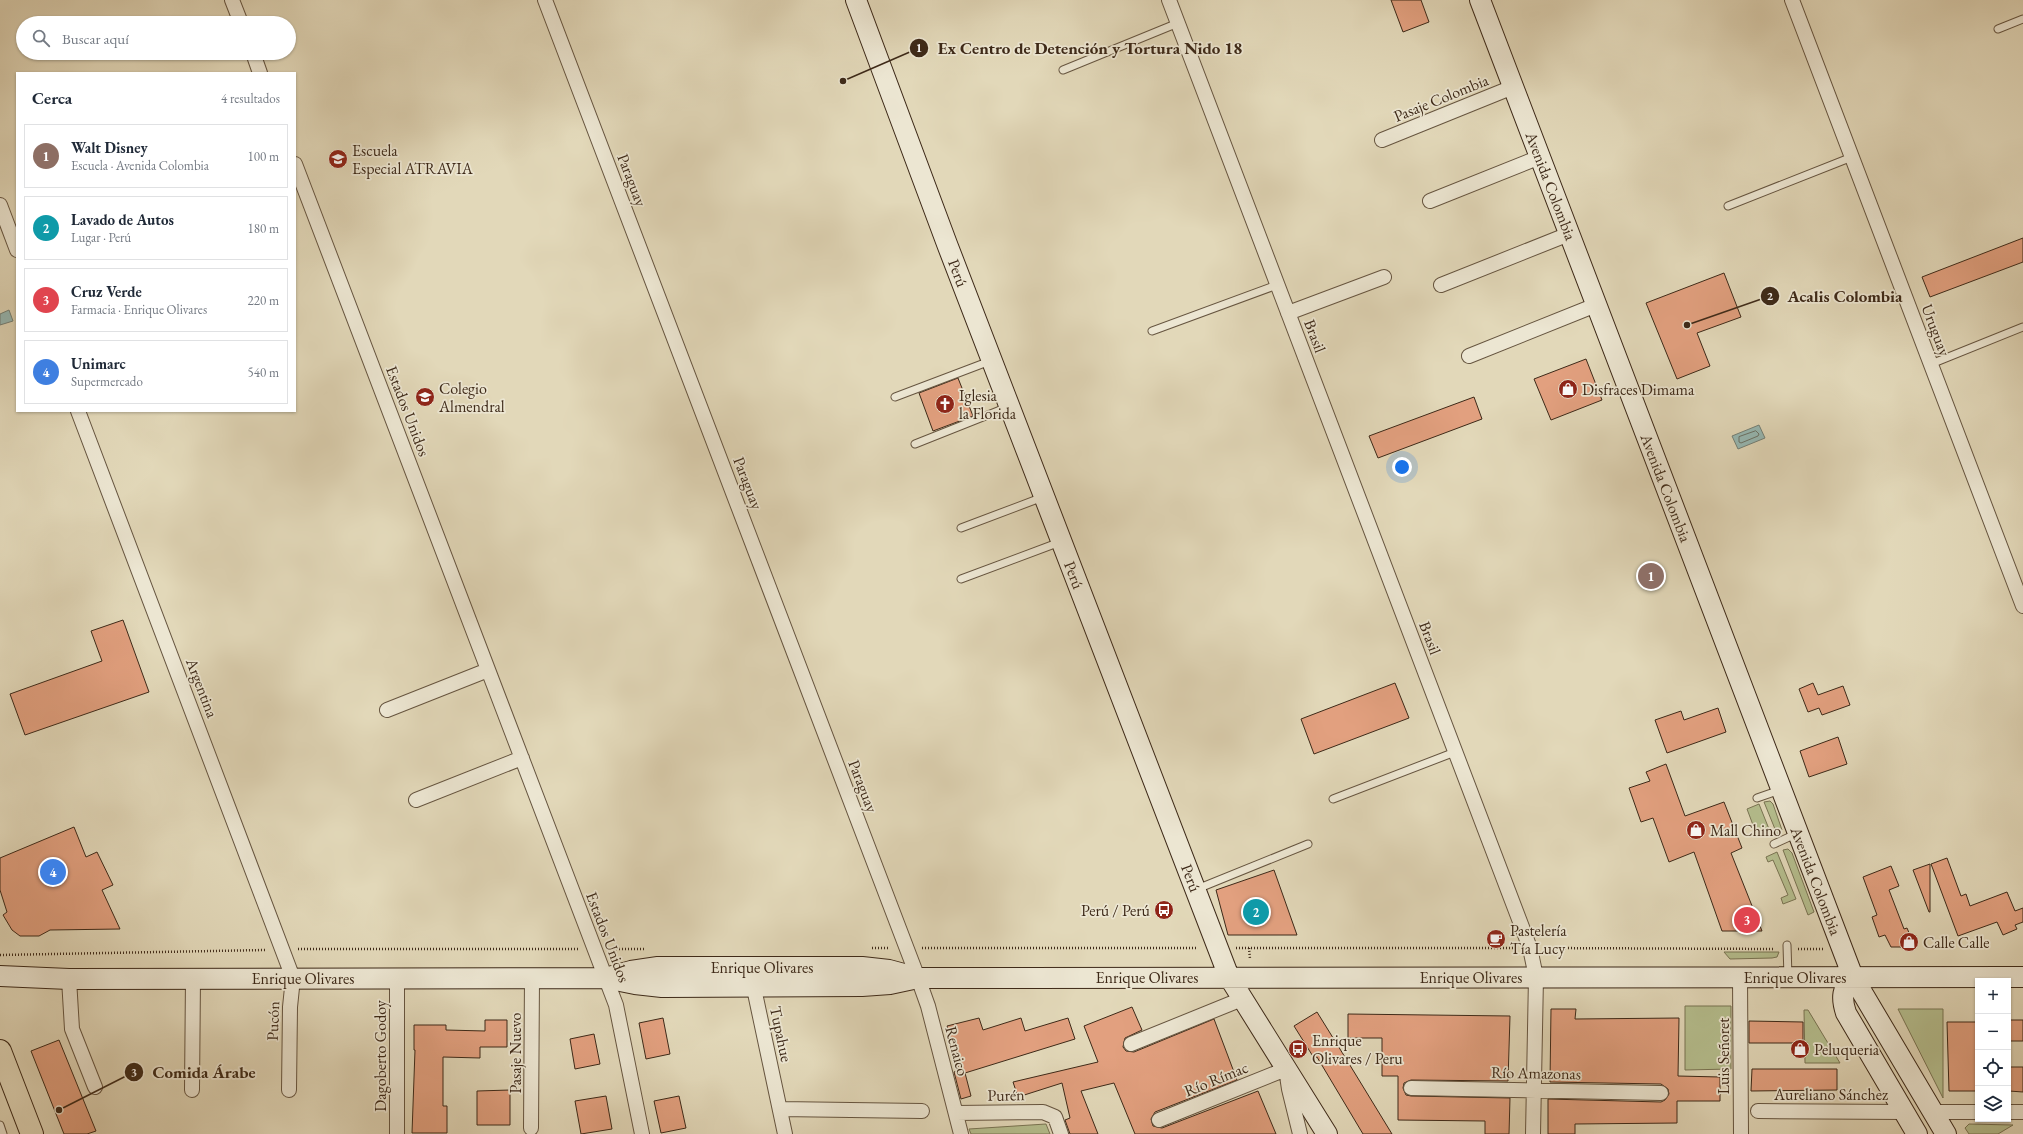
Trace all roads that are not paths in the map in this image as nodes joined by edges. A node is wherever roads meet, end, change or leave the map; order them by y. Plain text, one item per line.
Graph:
1 (232, 0) edge
2 (545, 0) edge
3 (856, 0) edge
4 (1169, 0) edge
5 (1480, 0) edge
6 (1792, 0) edge
7 (238, 16) edge
8 (2023, 19) edge
9 (1178, 23) junction
10 (1998, 29) dead end
11 (255, 60) edge
12 (1063, 70) dead end
13 (260, 72) edge
14 (1513, 87) junction
15 (1382, 140) dead end
16 (1540, 157) junction
17 (1852, 157) junction
18 (296, 167) edge
19 (1430, 201) dead end
20 (0, 205) edge
21 (1728, 206) dead end
22 (1570, 234) junction
23 (16, 247) edge
24 (1384, 277) dead end
25 (1277, 285) junction
26 (1441, 285) dead end
27 (1596, 304) junction
28 (1288, 313) junction
29 (2023, 327) edge
30 (1152, 331) dead end
31 (1469, 356) dead end
32 (992, 360) junction
33 (1931, 364) junction
34 (895, 397) dead end
35 (1010, 406) junction
36 (78, 412) edge
37 (915, 444) dead end
38 (1044, 496) junction
39 (961, 528) dead end
40 (1061, 541) junction
41 (961, 579) dead end
42 (2023, 606) edge
43 (488, 670) junction
44 (387, 710) dead end
45 (1455, 752) junction
46 (522, 758) junction
47 (1781, 790) junction
48 (1757, 798) dead end
49 (1333, 799) dead end
50 (416, 800) dead end
51 (1798, 833) junction
52 (1308, 844) dead end
53 (1774, 844) dead end
54 (1196, 890) junction
55 (1787, 946) dead end
56 (749, 967) junction
57 (0, 976) edge
58 (1229, 977) junction
59 (1536, 977) junction
60 (1740, 977) junction
61 (1788, 977) junction
62 (1853, 977) junction
63 (2023, 977) edge
64 (193, 978) junction
65 (293, 978) junction
66 (398, 978) junction
67 (532, 978) junction
68 (605, 978) junction
69 (918, 978) junction
70 (69, 979) junction
71 (753, 986) junction
72 (1242, 998) junction
73 (1131, 1044) dead end
74 (0, 1051) edge
75 (1286, 1069) junction
76 (95, 1087) dead end
77 (1411, 1088) dead end
78 (192, 1090) dead end
79 (289, 1090) dead end
80 (1534, 1090) junction
81 (1661, 1093) dead end
82 (780, 1109) junction
83 (922, 1111) dead end
84 (1758, 1111) dead end
85 (1904, 1112) junction
86 (1933, 1112) junction
87 (1975, 1112) edge
88 (2011, 1112) edge
89 (2023, 1112) edge
90 (956, 1113) junction
91 (1158, 1120) dead end
92 (0, 1126) edge
93 (532, 1128) dead end
94 (3, 1134) edge
95 (32, 1134) edge
96 (397, 1134) edge
97 (642, 1134) edge
98 (784, 1134) edge
99 (961, 1134) edge
100 (1062, 1134) edge
101 (1300, 1134) edge
102 (1327, 1134) edge
103 (1533, 1134) edge
104 (1741, 1134) edge
105 (1917, 1134) edge
106 (1946, 1134) edge

1 - 7 street
2 - 69 street, Paraguay
3 - 32 main road, Perú
4 - 9 street, Brasil
5 - 14 main road, Avenida Colombia
6 - 17 street, Uruguay
8 - 10 lane
9 - 12 lane
9 - 25 street, Brasil
11 - 13 street
14 - 15 street, Pasaje Colombia
14 - 16 main road, Avenida Colombia
16 - 19 street
16 - 22 main road, Avenida Colombia
17 - 21 lane
17 - 33 street, Uruguay
18 - 43 street, Estados Unidos
20 - 23 street
22 - 26 street
22 - 27 main road, Avenida Colombia
24 - 28 street, Brasil
25 - 28 street, Brasil
25 - 30 lane
27 - 31 street
27 - 47 main road, Avenida Colombia
28 - 45 street, Brasil
29 - 33 lane
32 - 34 lane
32 - 35 main road, Perú
33 - 42 street, Uruguay
35 - 37 lane
35 - 38 main road, Perú
36 - 65 street, Argentina
38 - 39 lane
38 - 40 main road, Perú
40 - 41 lane
40 - 54 main road, Perú
43 - 44 street
43 - 46 street, Estados Unidos
45 - 49 lane
45 - 59 street, Brasil
46 - 50 street
46 - 68 street, Estados Unidos
47 - 48 lane
47 - 51 main road, Avenida Colombia
51 - 53 lane
51 - 62 main road, Avenida Colombia
52 - 54 lane
54 - 58 main road, Perú
55 - 61 lane
56 - 68 main road, Enrique Olivares
56 - 69 main road, Enrique Olivares
56 - 71 street, Tupahue
57 - 70 main road, Enrique Olivares
58 - 59 main road, Enrique Olivares
58 - 69 main road, Enrique Olivares
58 - 72 main road, Perú
59 - 60 main road, Enrique Olivares
59 - 80 street, Brasil
60 - 61 main road, Enrique Olivares
60 - 104 street, Luis Señoret
61 - 62 main road, Enrique Olivares
62 - 63 main road, Enrique Olivares
62 - 85 main road
62 - 86 main road, Avenida Colombia
64 - 65 main road, Enrique Olivares
64 - 70 main road, Enrique Olivares
64 - 78 street
65 - 66 main road, Enrique Olivares
65 - 79 street, Pucón
66 - 67 main road, Enrique Olivares
66 - 96 street, Dagoberto Godoy
67 - 68 main road, Enrique Olivares
67 - 93 street, Pasaje Nuevo
68 - 71 main road, Enrique Olivares
68 - 97 street, Estados Unidos
69 - 71 main road, Enrique Olivares
69 - 90 street, Renaico
70 - 76 street
71 - 82 street, Tupahue
72 - 73 street
72 - 75 main road, Perú
74 - 95 main road
75 - 91 street, Río Rímac
75 - 101 street
75 - 102 main road, Perú
77 - 80 street, Río Amazonas
80 - 81 street, Río Amazonas
80 - 103 street, Brasil
82 - 83 street
82 - 98 street, Tupahue
84 - 85 street, Aureliano Sánchez
85 - 105 main road
86 - 87 street
86 - 106 main road, Avenida Colombia
88 - 89 street
90 - 99 street, Renaico
90 - 100 street, Purén
92 - 94 lane

